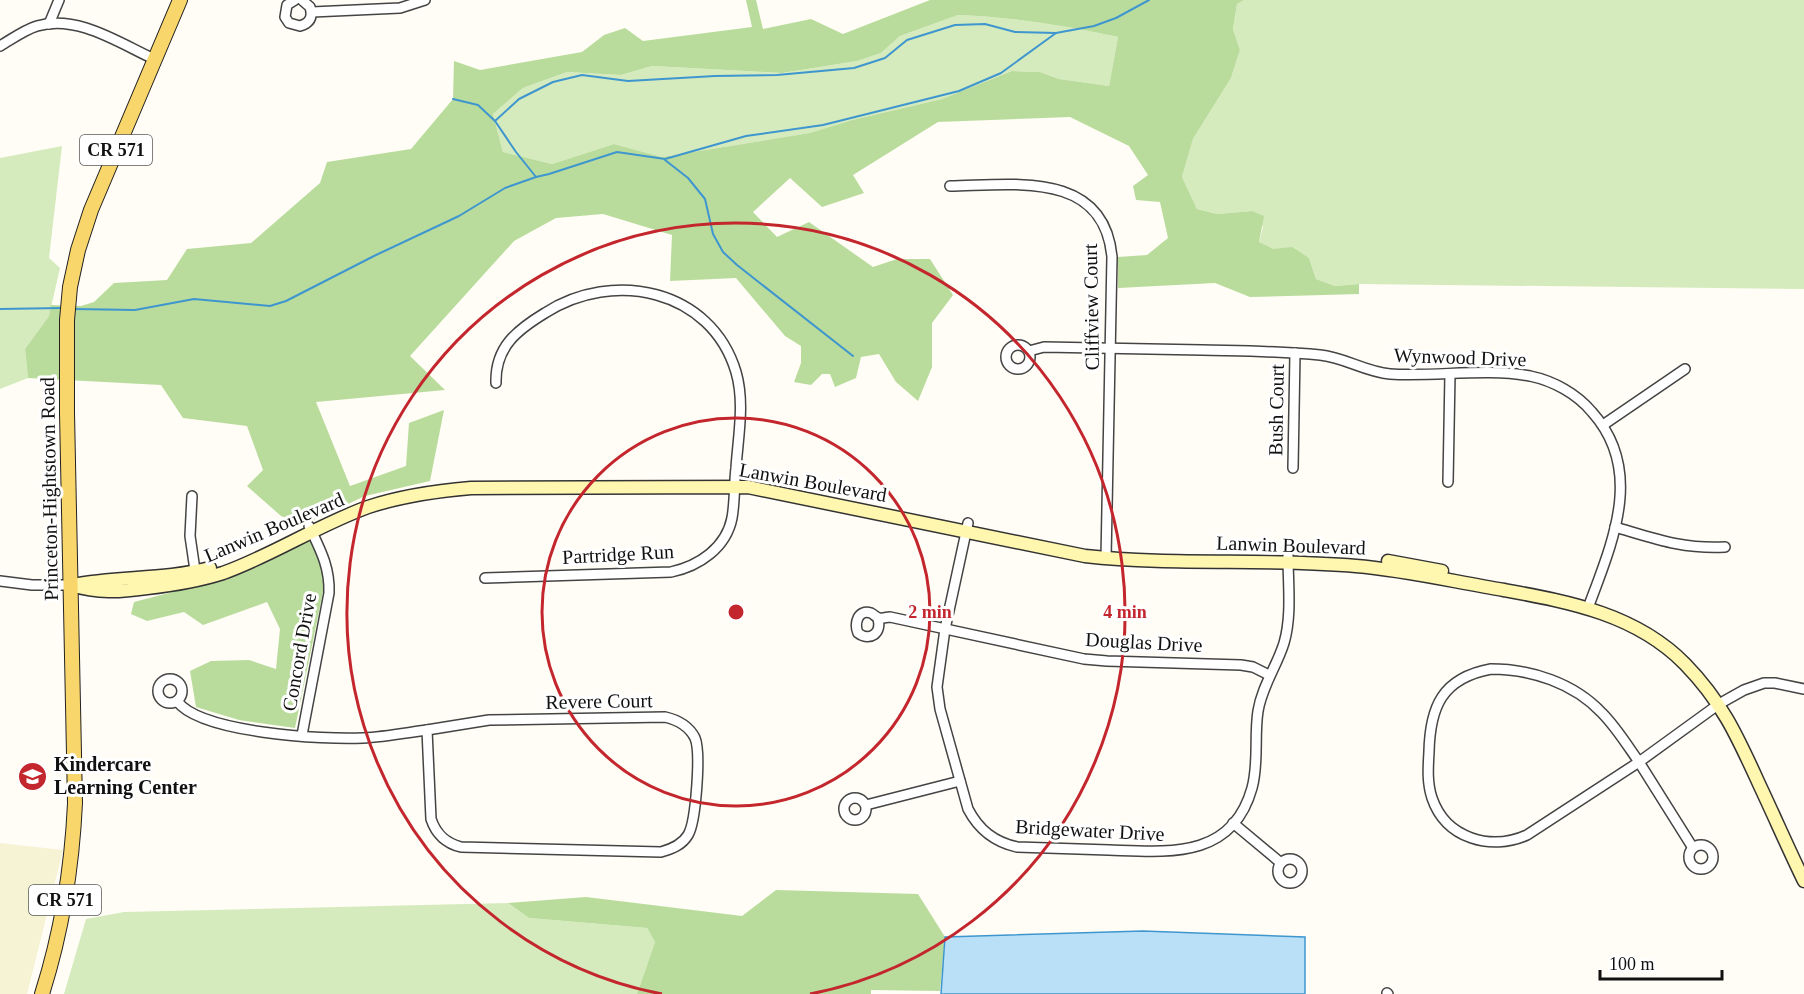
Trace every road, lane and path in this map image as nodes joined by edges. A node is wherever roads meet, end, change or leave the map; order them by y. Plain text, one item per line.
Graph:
1 (60, 0) edge
2 (180, 0) edge
3 (296, 0) edge
4 (302, 0) edge
5 (425, 0) edge
6 (312, 12) junction
7 (49, 24) junction
8 (0, 46) edge
9 (154, 59) junction
10 (950, 186) dead end
11 (1110, 348) junction
12 (1029, 351) dead end
13 (1295, 353) junction
14 (1685, 369) dead end
15 (1450, 374) junction
16 (496, 383) dead end
17 (1603, 425) junction
18 (1293, 468) dead end
19 (734, 482) junction
20 (1448, 482) dead end
21 (192, 496) dead end
22 (1615, 526) junction
23 (967, 527) junction
24 (310, 529) junction
25 (1725, 547) dead end
26 (1106, 554) junction
27 (1288, 560) junction
28 (196, 576) junction
29 (485, 578) dead end
30 (0, 581) edge
31 (71, 585) junction
32 (1590, 604) junction
33 (878, 619) dead end
34 (945, 629) junction
35 (1269, 675) junction
36 (1804, 689) edge
37 (177, 701) dead end
38 (1722, 702) junction
39 (427, 730) junction
40 (302, 735) junction
41 (1639, 762) junction
42 (960, 781) junction
43 (866, 805) dead end
44 (1233, 823) junction
45 (1693, 848) dead end
46 (1281, 863) dead end
47 (1804, 865) edge
48 (1804, 881) edge
49 (42, 994) edge

1 - 7 street
2 - 9 main road, Princeton-Hightstown Road / CR 571
3 - 6 street
4 - 6 street
5 - 6 street
7 - 8 street
7 - 9 street
9 - 31 main road, Princeton-Hightstown Road / CR 571
10 - 11 street, Cliffview Court
11 - 12 street, Wynwood Drive
11 - 13 street, Wynwood Drive
11 - 26 street, Cliffview Court
13 - 15 street, Wynwood Drive
13 - 18 street, Bush Court
14 - 17 street
15 - 17 street, Wynwood Drive
15 - 20 street
16 - 19 street, Partridge Run
17 - 22 street, Wynwood Drive
19 - 23 street, Lanwin Boulevard
19 - 24 street, Lanwin Boulevard
19 - 29 street, Partridge Run
21 - 28 street
22 - 25 street
22 - 32 street, Wynwood Drive
23 - 26 street, Lanwin Boulevard
23 - 34 street, Bridgewater Drive
24 - 28 street, Lanwin Boulevard
24 - 40 street, Concord Drive
26 - 27 street, Lanwin Boulevard
27 - 32 street, Lanwin Boulevard
27 - 35 street, Bridgewater Drive
28 - 31 street, Lanwin Boulevard
30 - 31 street
31 - 49 main road, Princeton-Hightstown Road / CR 571
32 - 38 street, Lanwin Boulevard
33 - 34 street, Douglas Drive
34 - 35 street, Douglas Drive
34 - 42 street, Bridgewater Drive
35 - 44 street, Bridgewater Drive
36 - 38 street
37 - 40 street
38 - 41 street
38 - 47 street, Lanwin Boulevard
38 - 48 street, Lanwin Boulevard
39 - 39 street, Revere Court
39 - 40 street, Concord Drive
41 - 41 street
41 - 45 street
42 - 43 street
42 - 44 street, Bridgewater Drive
44 - 46 street

